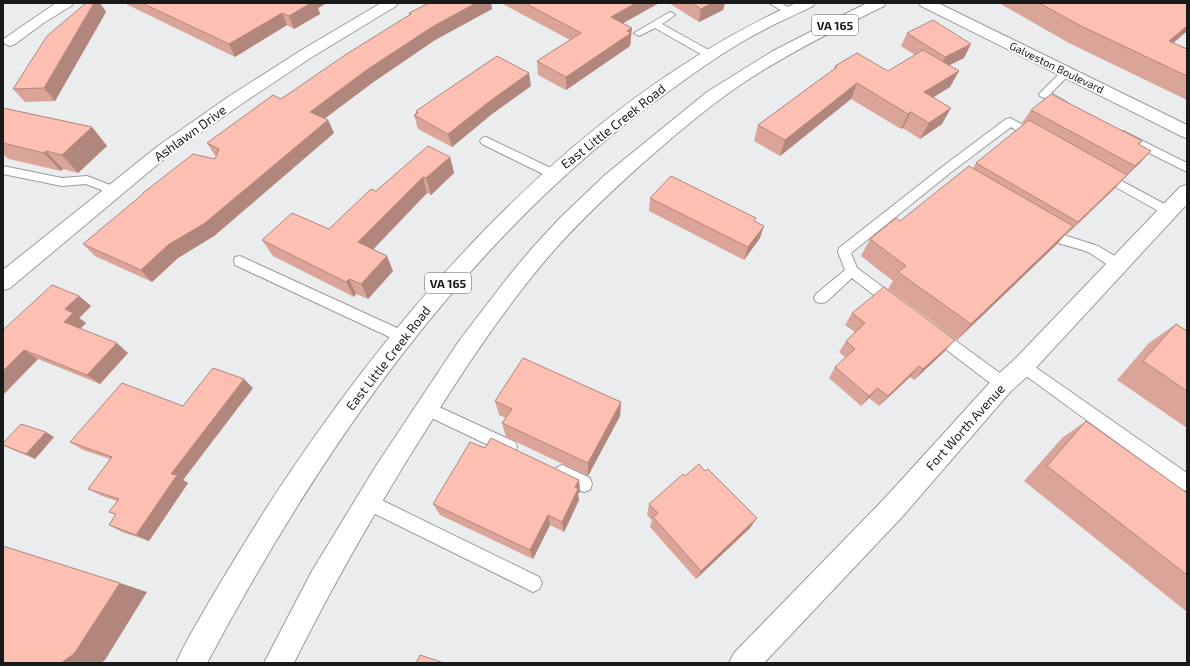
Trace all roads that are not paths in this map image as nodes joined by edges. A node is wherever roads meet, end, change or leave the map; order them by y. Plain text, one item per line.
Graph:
1 (36, 3) edge
2 (66, 3) edge
3 (391, 3) edge
4 (879, 3) edge
5 (926, 3) edge
6 (791, 6) edge
7 (670, 15) dead end
8 (655, 24) junction
9 (639, 33) dead end
10 (7, 46) edge
11 (710, 55) junction
12 (1067, 72) junction
13 (1071, 108) edge
14 (1112, 130) edge
15 (1187, 132) edge
16 (486, 141) dead end
17 (1043, 141) edge
18 (1090, 168) edge
19 (1187, 168) edge
20 (3, 170) edge
21 (946, 170) junction
22 (553, 174) junction
23 (959, 178) edge
24 (114, 191) junction
25 (1187, 192) edge
26 (1168, 211) junction
27 (1037, 225) edge
28 (240, 261) dead end
29 (1118, 265) junction
30 (852, 271) junction
31 (3, 282) edge
32 (821, 298) dead end
33 (903, 309) edge
34 (928, 328) edge
35 (403, 337) junction
36 (1023, 366) junction
37 (1004, 384) junction
38 (426, 408) junction
39 (520, 453) edge
40 (548, 466) edge
41 (1187, 483) edge
42 (584, 484) dead end
43 (367, 501) junction
44 (533, 583) dead end
45 (191, 663) edge
46 (279, 663) edge
47 (744, 663) edge

1 - 10 main road
2 - 10 main road
3 - 24 main road, Ashlawn Drive
4 - 38 main road, VA 165
5 - 12 main road, Galveston Boulevard
6 - 11 main road, East Little Creek Road / VA 165
7 - 8 lane
8 - 9 lane
8 - 11 lane
11 - 22 main road, East Little Creek Road / VA 165
12 - 13 lane
12 - 15 main road, Galveston Boulevard
14 - 19 lane
16 - 22 lane
17 - 21 lane
18 - 26 lane
20 - 24 lane
21 - 23 lane
21 - 30 lane
22 - 35 main road, East Little Creek Road / VA 165
24 - 31 main road, Ashlawn Drive
25 - 26 main road, Fort Worth Avenue
26 - 29 main road, Fort Worth Avenue
27 - 29 lane
28 - 35 lane
29 - 36 main road, Fort Worth Avenue
30 - 32 lane
30 - 33 lane
34 - 37 lane
35 - 45 main road, East Little Creek Road / VA 165
36 - 37 main road, Fort Worth Avenue
36 - 41 lane
37 - 47 main road, Fort Worth Avenue
38 - 39 lane
38 - 43 main road, VA 165
40 - 42 lane
43 - 44 lane
43 - 46 main road, VA 165

